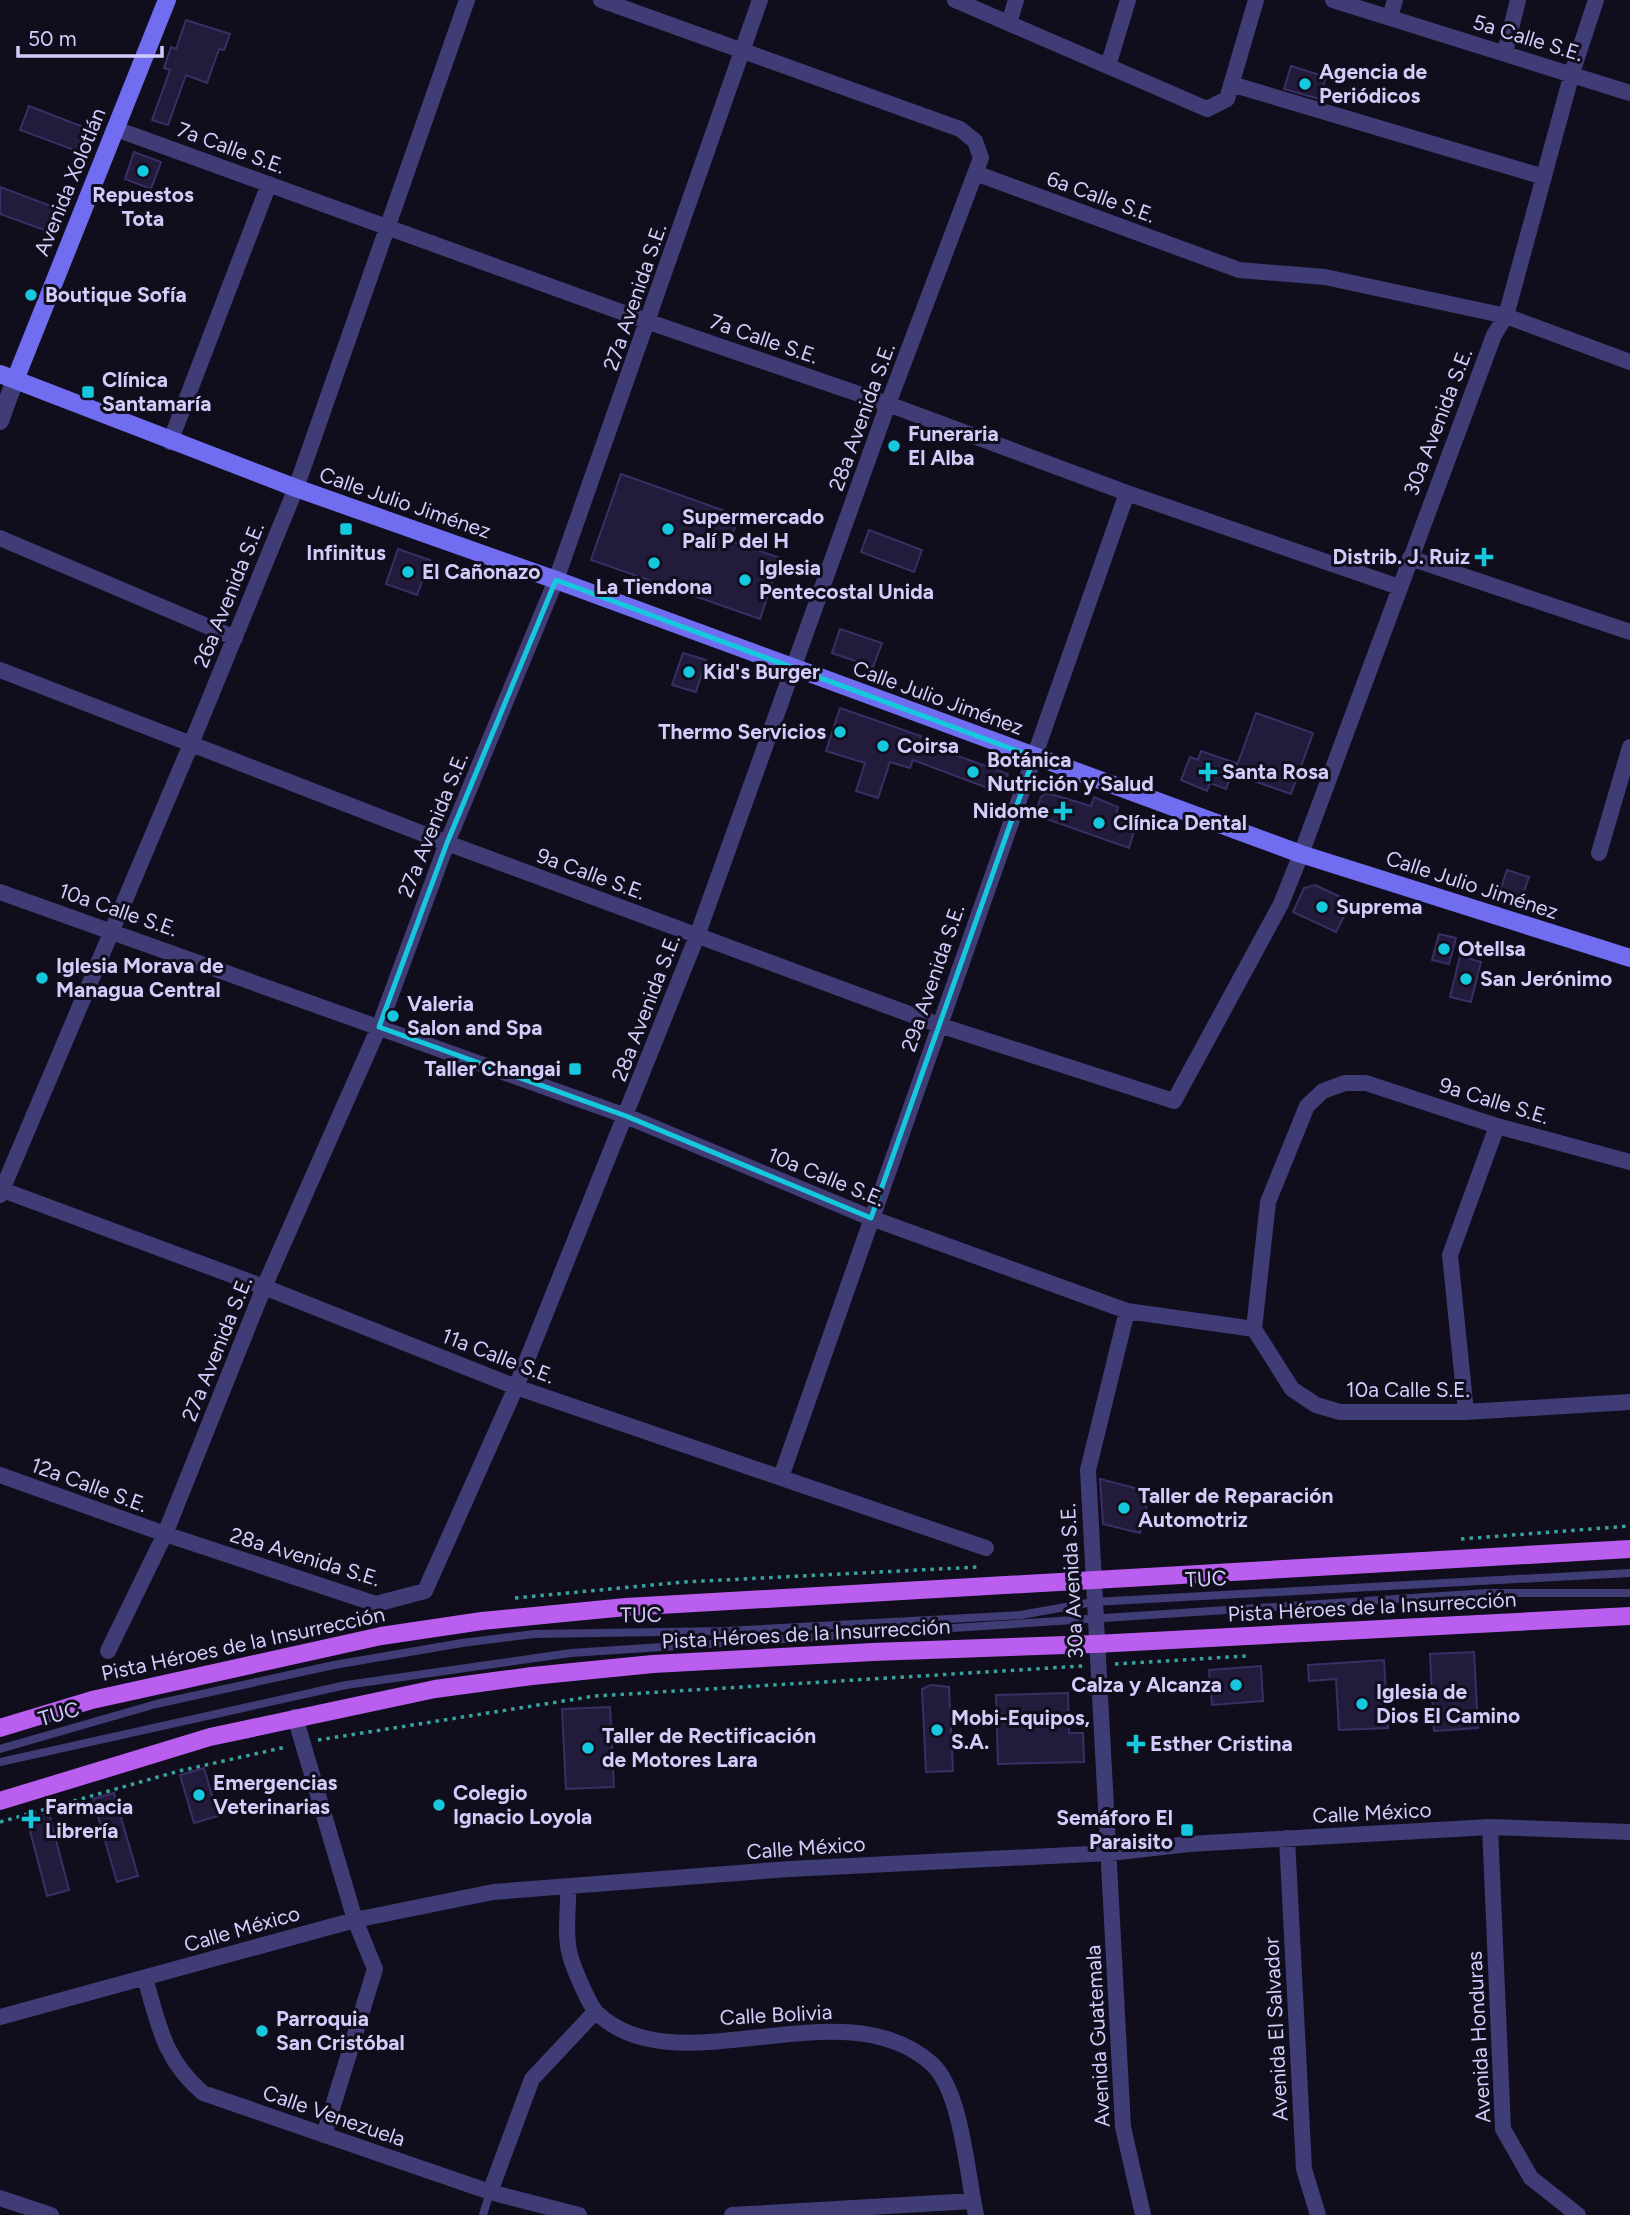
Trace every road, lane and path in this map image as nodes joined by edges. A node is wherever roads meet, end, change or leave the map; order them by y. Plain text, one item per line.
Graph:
1 (167, 0) edge
2 (467, 0) edge
3 (601, 0) edge
4 (760, 0) edge
5 (955, 0) edge
6 (1016, 0) edge
7 (1128, 0) edge
8 (1256, 0) edge
9 (1333, 0) edge
10 (1395, 0) edge
11 (1518, 0) edge
12 (1596, 0) edge
13 (1390, 18) junction
14 (1009, 23) junction
15 (741, 51) junction
16 (1505, 52) junction
17 (1108, 66) junction
18 (1572, 73) junction
19 (1231, 84) junction
20 (1630, 93) edge
21 (116, 130) junction
22 (978, 174) junction
23 (1544, 177) junction
24 (269, 184) junction
25 (389, 226) junction
26 (1506, 316) junction
27 (649, 322) junction
28 (1630, 362) edge
29 (8, 377) edge
30 (888, 404) junction
31 (0, 421) edge
32 (170, 442) junction
33 (296, 488) junction
34 (1127, 493) junction
35 (0, 538) edge
36 (1409, 558) junction
37 (556, 580) junction
38 (1399, 587) junction
39 (1630, 632) edge
40 (235, 638) junction
41 (0, 670) edge
42 (793, 670) junction
43 (191, 744) junction
44 (1630, 747) edge
45 (1034, 757) junction
46 (446, 843) junction
47 (1599, 853) dead end
48 (1301, 854) junction
49 (0, 892) edge
50 (113, 930) junction
51 (697, 936) junction
52 (1630, 958) edge
53 (939, 1025) junction
54 (379, 1027) junction
55 (1174, 1101) joint
56 (626, 1116) junction
57 (1497, 1126) junction
58 (1630, 1162) edge
59 (1, 1191) edge
60 (871, 1218) junction
61 (264, 1287) junction
62 (1127, 1311) junction
63 (1254, 1329) junction
64 (516, 1387) junction
65 (1630, 1402) edge
66 (1466, 1412) junction
67 (0, 1475) edge
68 (781, 1477) junction
69 (164, 1534) junction
70 (986, 1548) dead end
71 (1630, 1549) edge
72 (1630, 1573) edge
73 (1092, 1581) junction
74 (1630, 1593) edge
75 (1093, 1609) junction
76 (1630, 1616) edge
77 (1095, 1644) junction
78 (108, 1651) dead end
79 (1247, 1656) dead end
80 (1097, 1665) junction
81 (295, 1717) junction
82 (0, 1728) edge
83 (304, 1742) junction
84 (0, 1749) edge
85 (0, 1762) edge
86 (0, 1801) edge
87 (0, 1822) edge
88 (1490, 1827) junction
89 (1630, 1832) edge
90 (1287, 1838) junction
91 (1110, 1853) junction
92 (568, 1886) junction
93 (355, 1920) junction
94 (145, 1978) junction
95 (595, 2012) junction
96 (0, 2017) edge
97 (324, 2135) junction
98 (490, 2192) junction
99 (0, 2198) edge
100 (974, 2208) edge
101 (51, 2215) edge
102 (482, 2215) edge
103 (579, 2215) edge
104 (732, 2215) edge
105 (1143, 2215) edge
106 (1318, 2215) edge
107 (1578, 2215) edge

1 - 21 main road, Avenida Xolotlán
2 - 25 street, 26a Avenida S.E.
3 - 15 street
4 - 15 street, 27a Avenida S.E.
5 - 14 street
6 - 14 street
7 - 17 street
8 - 19 street
9 - 13 street, 5a Calle S.E.
10 - 13 street
11 - 16 street
12 - 18 street, 30a Avenida S.E.
13 - 16 street, 5a Calle S.E.
14 - 17 street
15 - 22 street
15 - 27 street, 27a Avenida S.E.
16 - 18 street, 5a Calle S.E.
17 - 19 street
18 - 20 street, 5a Calle S.E.
18 - 23 street, 30a Avenida S.E.
19 - 23 street
21 - 24 street, 7a Calle S.E.
21 - 29 main road, Avenida Xolotlán
22 - 26 street, 6a Calle S.E.
22 - 30 street, 28a Avenida S.E.
23 - 26 street, 30a Avenida S.E.
24 - 25 street, 7a Calle S.E.
24 - 32 street
25 - 27 street, 7a Calle S.E.
25 - 33 street, 26a Avenida S.E.
26 - 28 street, 6a Calle S.E.
26 - 36 street, 30a Avenida S.E.
27 - 30 street, 7a Calle S.E.
27 - 37 street, 27a Avenida S.E.
29 - 31 street
29 - 32 main road, Calle Julio Jiménez
30 - 34 street, 7a Calle S.E.
30 - 42 street, 28a Avenida S.E.
32 - 33 main road, Calle Julio Jiménez
33 - 37 main road, Calle Julio Jiménez
33 - 40 street, 26a Avenida S.E.
34 - 38 street, 7a Calle S.E.
34 - 45 street, 29a Avenida S.E.
35 - 40 street
36 - 38 street, 30a Avenida S.E.
36 - 39 street
37 - 42 main road, Calle Julio Jiménez
37 - 46 street, 27a Avenida S.E.
38 - 48 street, 30a Avenida S.E.
40 - 43 street, 26a Avenida S.E.
41 - 43 street, 9a Calle S.E.
42 - 45 main road, Calle Julio Jiménez
42 - 51 street, 28a Avenida S.E.
43 - 46 street, 9a Calle S.E.
43 - 50 street, 26a Avenida S.E.
44 - 47 street
45 - 48 main road, Calle Julio Jiménez
45 - 53 street, 29a Avenida S.E.
46 - 51 street, 9a Calle S.E.
46 - 54 street, 27a Avenida S.E.
48 - 52 main road, Calle Julio Jiménez
48 - 55 street, 30a Avenida S.E.
49 - 50 street, 10a Calle S.E.
50 - 54 street, 10a Calle S.E.
50 - 59 street, 26a Avenida S.E.
51 - 53 street, 9a Calle S.E.
51 - 56 street, 28a Avenida S.E.
53 - 55 street, 9a Calle S.E.
53 - 60 street, 29a Avenida S.E.
54 - 56 street, 10a Calle S.E.
54 - 61 street, 27a Avenida S.E.
56 - 60 street, 10a Calle S.E.
56 - 64 street, 28a Avenida S.E.
57 - 58 street, 9a Calle S.E.
57 - 63 street, 9a Calle S.E.
57 - 66 street
59 - 61 street, 11a Calle S.E.
60 - 62 street, 10a Calle S.E.
60 - 68 street, 29a Avenida S.E.
61 - 64 street, 11a Calle S.E.
61 - 69 street, 27a Avenida S.E.
62 - 63 street, 10a Calle S.E.
62 - 73 street, 30a Avenida S.E.
63 - 66 street, 10a Calle S.E.
64 - 68 street, 11a Calle S.E.
64 - 69 street, 28a Avenida S.E.
65 - 66 street, 10a Calle S.E.
67 - 69 street, 12a Calle S.E.
68 - 70 street, 11a Calle S.E.
69 - 78 street, 27a Avenida S.E.
71 - 73 main road, Pista Héroes de la Insurrección
72 - 75 lane, TUC
73 - 75 street, 30a Avenida S.E.
73 - 82 main road, Pista Héroes de la Insurrección
74 - 75 lane, TUC
75 - 77 street, 30a Avenida S.E.
75 - 84 lane, TUC
75 - 85 lane, TUC
76 - 77 main road, Pista Héroes de la Insurrección
77 - 80 street, 30a Avenida S.E.
77 - 81 main road, Pista Héroes de la Insurrección
79 - 80 path
80 - 83 path
80 - 91 street, 30a Avenida S.E.
81 - 83 street
81 - 86 main road, Pista Héroes de la Insurrección
83 - 87 path
83 - 93 street
88 - 89 street, Calle México
88 - 90 street, Calle México
88 - 107 street, Avenida Honduras
90 - 91 street, Calle México
90 - 106 street, Avenida El Salvador
91 - 92 street, Calle México
91 - 105 street, Avenida Guatemala
92 - 93 street, Calle México
92 - 95 street
93 - 94 street, Calle México
93 - 97 street
94 - 96 street, Calle México
94 - 97 street, Calle Venezuela
95 - 98 street
95 - 100 street, Calle Bolivia
97 - 98 street, Calle Venezuela
98 - 102 lane
98 - 103 street, Calle Venezuela
99 - 101 street
100 - 104 street

